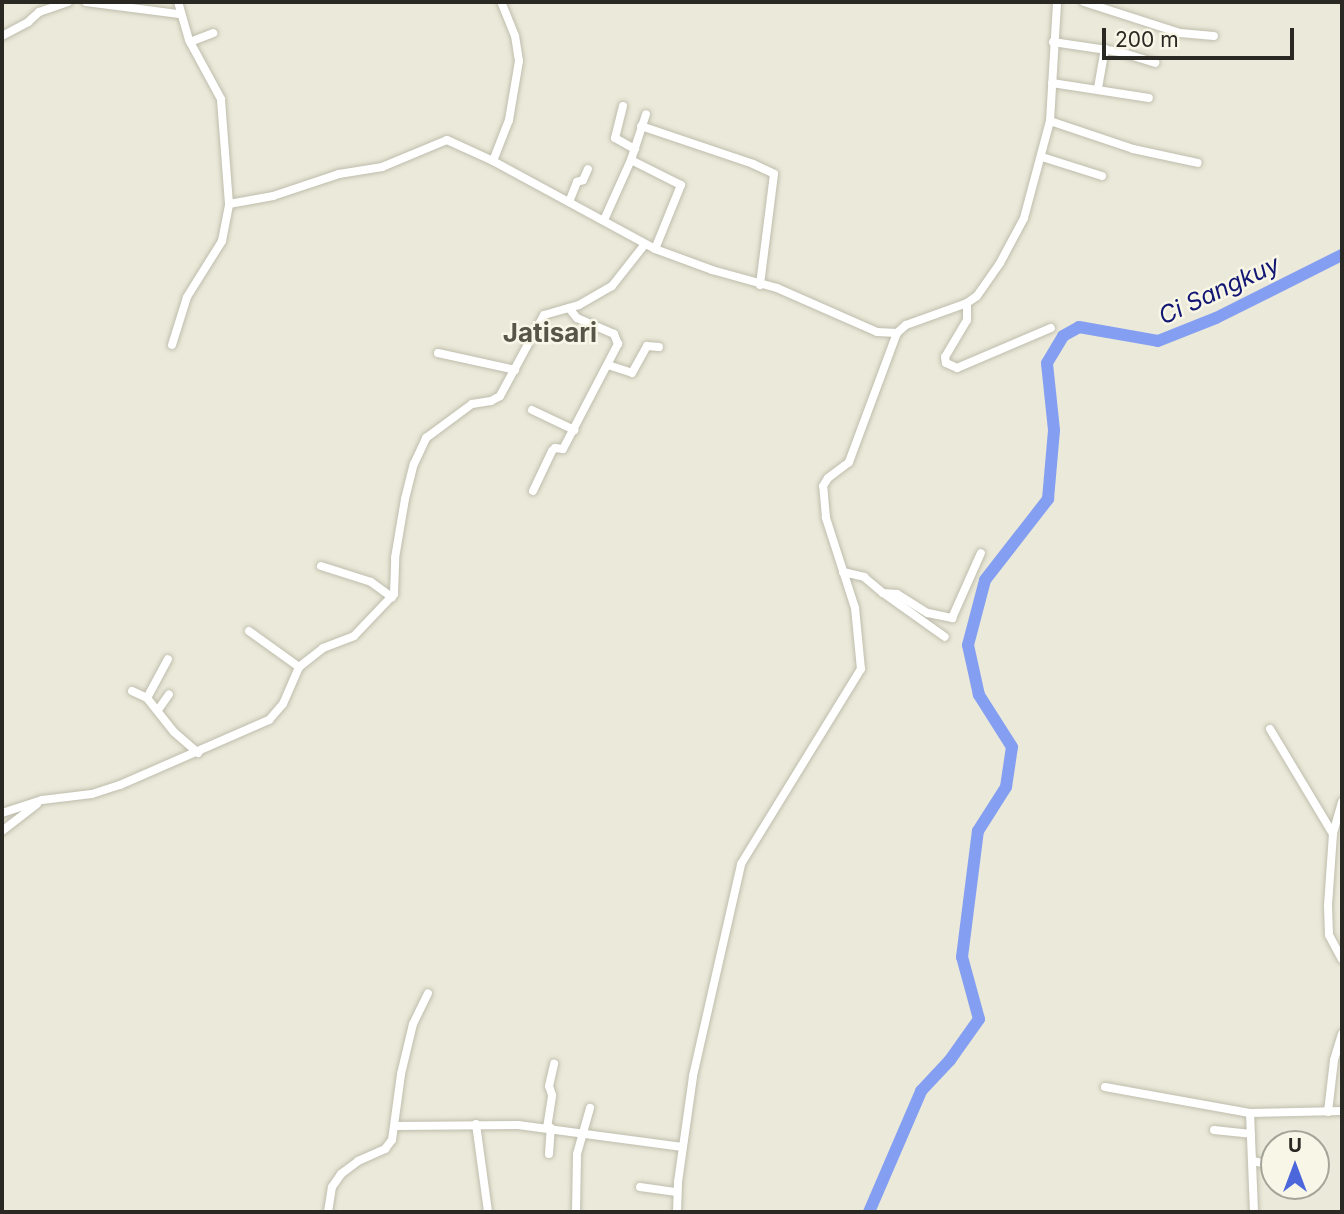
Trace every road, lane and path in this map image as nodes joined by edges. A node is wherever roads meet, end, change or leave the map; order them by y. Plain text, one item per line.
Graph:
1 (68, 2) edge
2 (86, 2) edge
3 (178, 2) edge
4 (501, 2) edge
5 (1057, 2) edge
6 (1084, 2) edge
7 (179, 14) junction
8 (213, 33) dead end
9 (2, 36) edge
10 (1214, 36) dead end
11 (190, 42) junction
12 (1053, 42) junction
13 (1105, 49) junction
14 (1155, 63) dead end
15 (1052, 83) junction
16 (1098, 88) junction
17 (1149, 98) dead end
18 (623, 106) dead end
19 (646, 114) dead end
20 (1050, 121) junction
21 (641, 126) junction
22 (635, 149) junction
23 (1042, 157) junction
24 (631, 160) junction
25 (494, 161) junction
26 (1198, 163) dead end
27 (588, 169) dead end
28 (1102, 176) dead end
29 (569, 202) junction
30 (229, 204) junction
31 (604, 220) junction
32 (646, 244) junction
33 (655, 249) junction
34 (760, 285) junction
35 (967, 303) junction
36 (569, 308) junction
37 (1051, 328) dead end
38 (897, 333) junction
39 (172, 345) dead end
40 (659, 347) dead end
41 (438, 353) dead end
42 (608, 365) junction
43 (516, 370) junction
44 (532, 410) dead end
45 (574, 430) junction
46 (533, 491) dead end
47 (981, 553) dead end
48 (321, 566) dead end
49 (842, 572) junction
50 (886, 595) junction
51 (392, 597) junction
52 (249, 631) dead end
53 (945, 637) dead end
54 (168, 659) dead end
55 (299, 667) junction
56 (132, 691) dead end
57 (169, 694) dead end
58 (146, 698) junction
59 (158, 710) junction
60 (1270, 729) dead end
61 (198, 752) junction
62 (42, 800) junction
63 (1342, 802) edge
64 (2, 813) edge
65 (2, 831) edge
66 (1333, 834) junction
67 (1342, 959) edge
68 (428, 993) dead end
69 (1342, 1034) edge
70 (554, 1063) dead end
71 (1105, 1087) dead end
72 (590, 1108) dead end
73 (1342, 1111) edge
74 (1328, 1112) junction
75 (1250, 1113) junction
76 (475, 1124) junction
77 (396, 1126) junction
78 (549, 1128) junction
79 (1214, 1130) dead end
80 (580, 1133) junction
81 (1251, 1134) junction
82 (682, 1147) junction
83 (549, 1154) dead end
84 (1252, 1161) junction
85 (1260, 1163) edge
86 (640, 1187) dead end
87 (677, 1192) junction
88 (328, 1212) edge
89 (488, 1212) edge
90 (576, 1212) edge
91 (677, 1212) edge
92 (1254, 1212) edge

1 - 9 street
2 - 7 street
3 - 7 street
4 - 25 street
5 - 12 street
6 - 10 street
7 - 11 street
8 - 11 street
11 - 30 street
12 - 13 street
12 - 15 street
13 - 14 street
13 - 16 street
15 - 16 street
15 - 20 street
16 - 17 street
18 - 22 street
19 - 21 street
20 - 23 street
20 - 26 street
21 - 22 street
21 - 34 street
22 - 24 street
23 - 28 street
23 - 35 street
24 - 31 street
24 - 33 street
25 - 29 street
25 - 30 street
27 - 29 street
29 - 31 street
30 - 39 street
31 - 32 street
32 - 33 street
32 - 36 street
33 - 34 street
34 - 38 street
35 - 37 street
35 - 38 street
36 - 42 street
36 - 43 street
38 - 49 street
40 - 42 street
41 - 43 street
42 - 45 street
43 - 51 street
44 - 45 street
45 - 46 street
47 - 50 street
48 - 51 street
49 - 50 street
49 - 82 street
50 - 53 street
51 - 55 street
52 - 55 street
54 - 58 street
55 - 61 street
56 - 58 street
57 - 59 street
58 - 59 street
59 - 61 street
60 - 66 street
61 - 62 street
62 - 64 street
62 - 65 street
63 - 66 street
66 - 67 street
68 - 77 street
69 - 74 street
70 - 78 street
71 - 75 street
72 - 80 street
73 - 74 street
74 - 75 street
75 - 81 street
76 - 77 street
76 - 78 street
76 - 89 street
77 - 88 street
78 - 80 street
78 - 83 street
79 - 81 street
80 - 82 street
80 - 90 street
81 - 84 street
82 - 87 street
84 - 85 street
84 - 92 street
86 - 87 street
87 - 91 street

